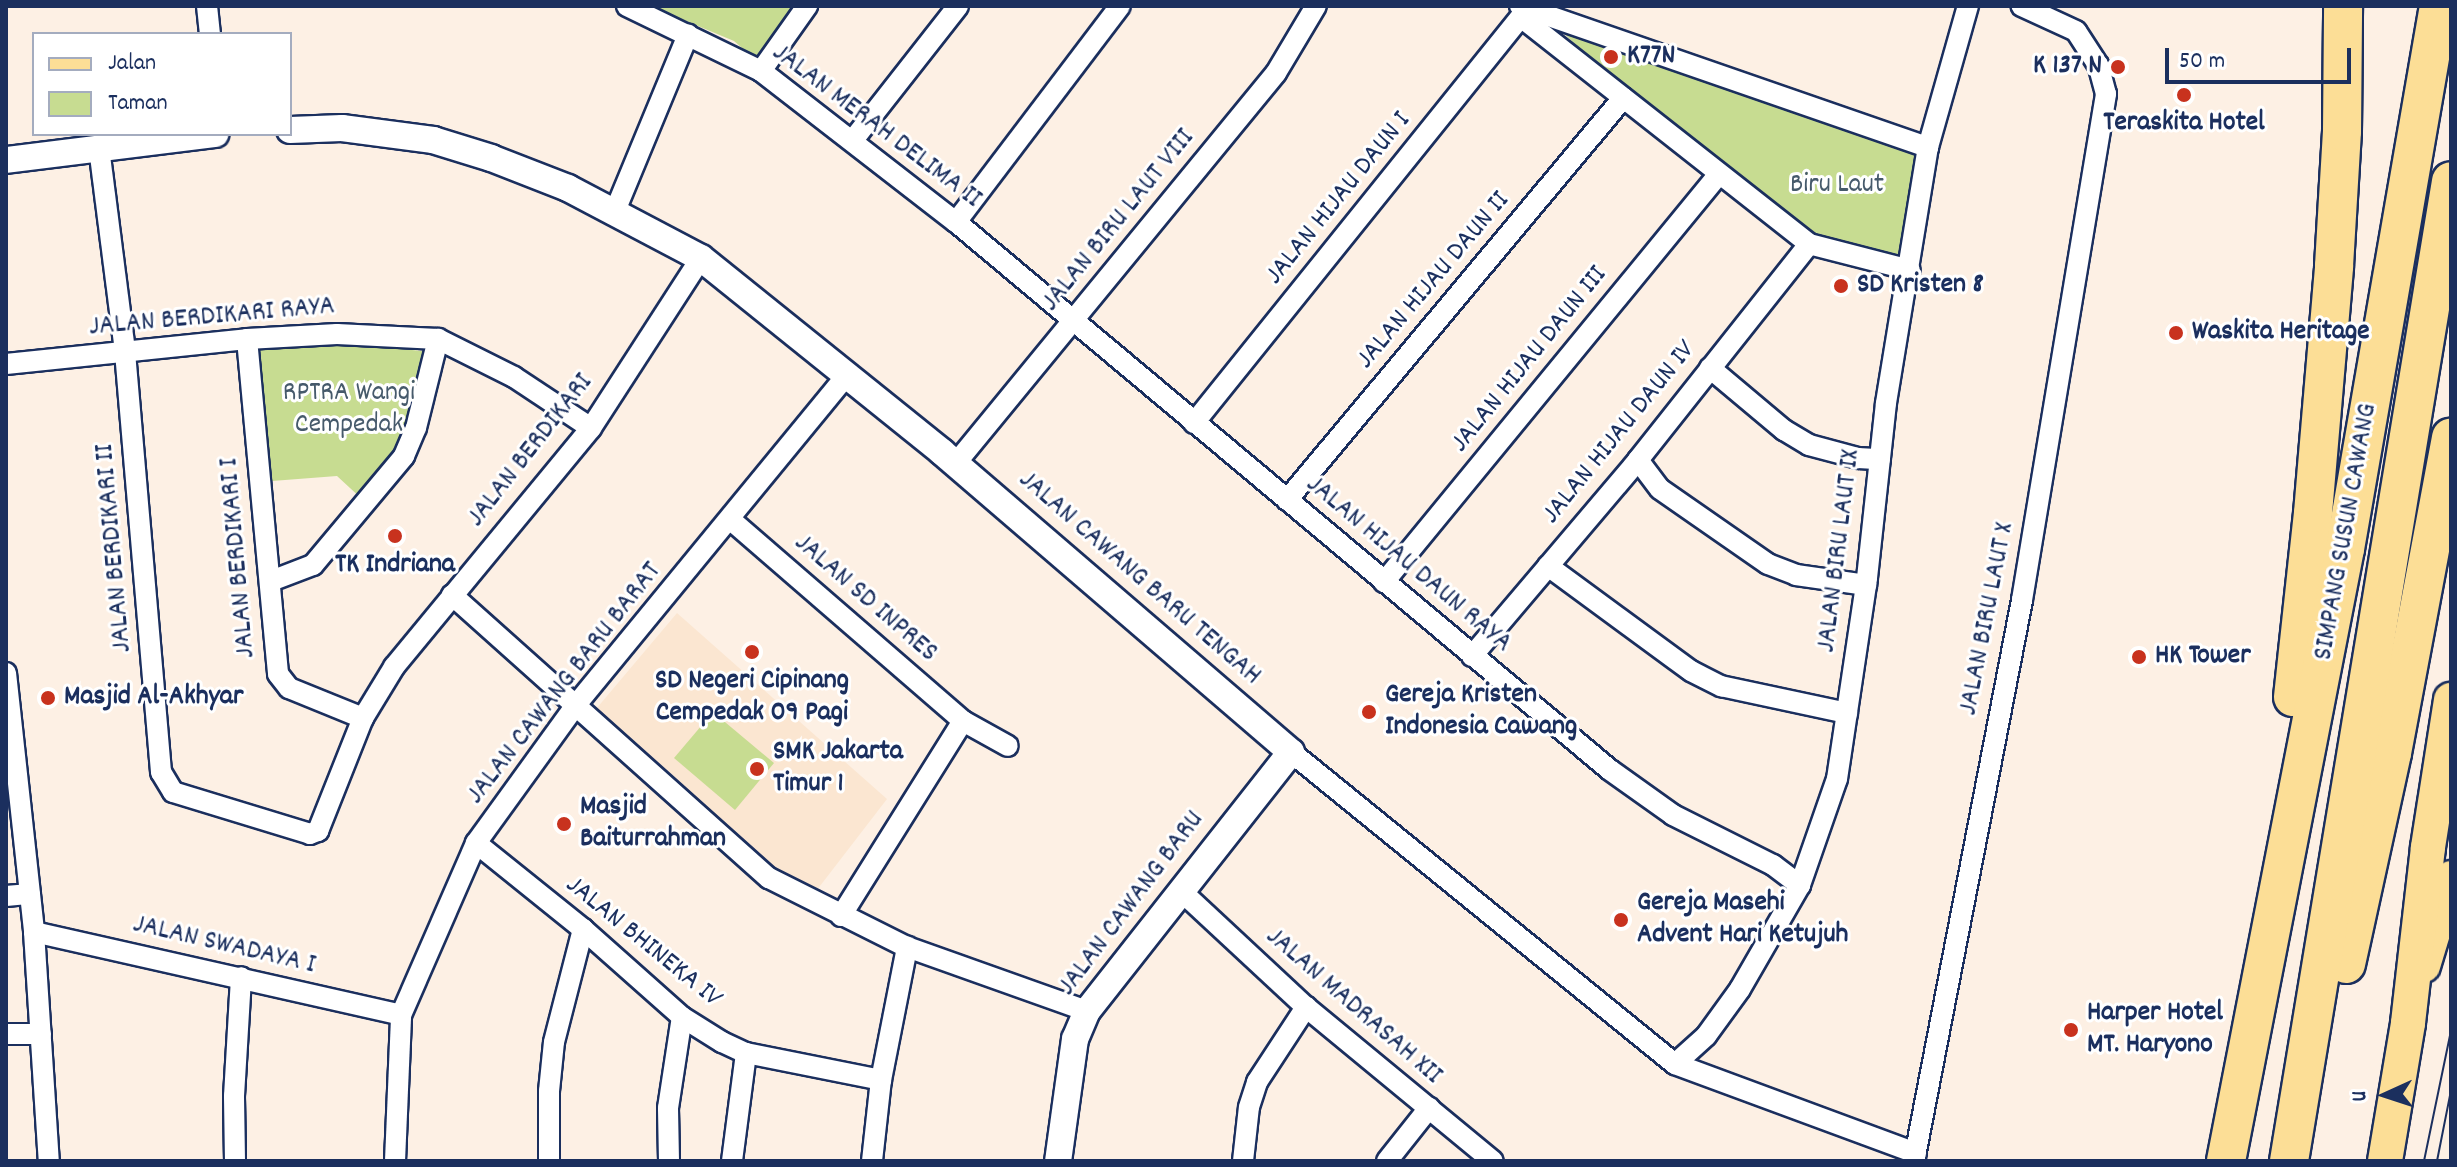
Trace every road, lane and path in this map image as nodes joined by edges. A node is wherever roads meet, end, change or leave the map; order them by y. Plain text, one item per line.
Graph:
1 (207, 6) edge
2 (627, 6) edge
3 (807, 6) edge
4 (958, 6) edge
5 (1120, 6) edge
6 (1316, 6) edge
7 (1968, 6) edge
8 (2022, 6) edge
9 (2343, 6) edge
10 (2439, 6) edge
11 (1523, 11) edge
12 (210, 32) edge
13 (688, 35) junction
14 (761, 71) junction
15 (1623, 98) junction
16 (292, 130) edge
17 (198, 136) edge
18 (853, 140) junction
19 (1928, 147) junction
20 (99, 148) junction
21 (6, 160) edge
22 (1719, 174) junction
23 (2451, 181) edge
24 (615, 211) junction
25 (956, 222) junction
26 (1809, 244) junction
27 (701, 258) junction
28 (1910, 270) junction
29 (1074, 321) junction
30 (247, 339) junction
31 (438, 339) junction
32 (125, 352) junction
33 (6, 364) edge
34 (1710, 368) junction
35 (848, 374) junction
36 (1194, 423) junction
37 (591, 428) junction
38 (2451, 437) edge
39 (1880, 459) junction
40 (1638, 460) junction
41 (956, 463) junction
42 (1287, 500) junction
43 (731, 520) junction
44 (1548, 566) junction
45 (271, 581) junction
46 (1384, 582) junction
47 (1866, 585) junction
48 (452, 595) junction
49 (1472, 656) junction
50 (6, 673) edge
51 (2451, 700) edge
52 (575, 706) junction
53 (1847, 713) junction
54 (363, 718) junction
55 (963, 721) junction
56 (1008, 746) dead end
57 (1291, 752) junction
58 (12, 787) edge
59 (315, 834) joint
60 (476, 843) junction
61 (2451, 877) edge
62 (1800, 885) junction
63 (1181, 891) junction
64 (30, 894) junction
65 (6, 896) edge
66 (841, 916) junction
67 (583, 929) junction
68 (34, 932) junction
69 (907, 947) junction
70 (241, 977) junction
71 (1306, 1007) junction
72 (1087, 1011) junction
73 (401, 1015) junction
74 (682, 1017) junction
75 (2408, 1023) junction
76 (6, 1034) edge
77 (41, 1034) junction
78 (746, 1053) junction
79 (2248, 1057) junction
80 (1675, 1064) junction
81 (881, 1080) junction
82 (1429, 1108) junction
83 (1915, 1157) edge
84 (49, 1161) edge
85 (235, 1161) edge
86 (395, 1161) edge
87 (549, 1161) edge
88 (669, 1161) edge
89 (732, 1161) edge
90 (872, 1161) edge
91 (1058, 1161) edge
92 (1243, 1161) edge
93 (1387, 1161) edge
94 (1493, 1161) edge
95 (2226, 1161) edge
96 (2289, 1161) edge
97 (2295, 1161) edge
98 (2385, 1161) edge

1 - 12 street
2 - 13 street, JALAN MERAH DELIMA II
3 - 14 street
4 - 18 street
5 - 25 street
6 - 29 street, JALAN BIRU LAUT VIII
7 - 19 street, JALAN BIRU LAUT IX
8 - 83 street, JALAN BIRU LAUT X
9 - 79 highway
10 - 79 highway, SIMPANG SUSUN CAWANG
11 - 15 street
11 - 19 street
11 - 36 street, JALAN HIJAU DAUN I
13 - 14 street, JALAN MERAH DELIMA II
13 - 24 street
14 - 18 street, JALAN MERAH DELIMA II
15 - 22 street
15 - 42 street, JALAN HIJAU DAUN II
16 - 24 street, JALAN CAWANG BARU TENGAH
17 - 20 street
18 - 25 street, JALAN MERAH DELIMA II
19 - 28 street, JALAN BIRU LAUT IX
20 - 21 street
20 - 32 street, JALAN BERDIKARI II
22 - 26 street
22 - 46 street, JALAN HIJAU DAUN III
23 - 96 highway, SIMPANG SUSUN CAWANG
24 - 27 street, JALAN CAWANG BARU TENGAH
25 - 29 street, JALAN MERAH DELIMA II
26 - 28 street
26 - 34 street, JALAN HIJAU DAUN IV
27 - 35 street, JALAN CAWANG BARU TENGAH
27 - 37 street, JALAN BERDIKARI
28 - 39 street, JALAN BIRU LAUT IX
29 - 36 street, JALAN HIJAU DAUN RAYA
29 - 41 street, JALAN BIRU LAUT VIII
30 - 31 street, JALAN BERDIKARI RAYA
30 - 32 street, JALAN BERDIKARI RAYA
30 - 45 street, JALAN BERDIKARI I
31 - 37 street, JALAN BERDIKARI RAYA
31 - 45 street
32 - 33 street, JALAN BERDIKARI RAYA
32 - 59 street, JALAN BERDIKARI II
34 - 39 street
34 - 40 street, JALAN HIJAU DAUN IV
35 - 41 street, JALAN CAWANG BARU TENGAH
35 - 43 street, JALAN CAWANG BARU BARAT
36 - 42 street, JALAN HIJAU DAUN RAYA
37 - 48 street, JALAN BERDIKARI
38 - 97 highway
39 - 47 street, JALAN BIRU LAUT IX
40 - 44 street, JALAN HIJAU DAUN IV
40 - 47 street
41 - 57 street, JALAN CAWANG BARU TENGAH
42 - 46 street, JALAN HIJAU DAUN RAYA
43 - 52 street, JALAN CAWANG BARU BARAT
43 - 55 street, JALAN SD INPRES
44 - 49 street, JALAN HIJAU DAUN IV
44 - 53 street
45 - 54 street, JALAN BERDIKARI I
46 - 49 street, JALAN HIJAU DAUN RAYA
47 - 53 street, JALAN BIRU LAUT IX
48 - 52 street
48 - 54 street, JALAN BERDIKARI
49 - 62 street, JALAN HIJAU DAUN RAYA
50 - 58 street
51 - 75 highway
52 - 60 street, JALAN CAWANG BARU BARAT
52 - 66 street
53 - 62 street, JALAN BIRU LAUT IX
54 - 59 street, JALAN BERDIKARI
55 - 56 street, JALAN SD INPRES
55 - 66 street
57 - 63 street, JALAN CAWANG BARU
57 - 80 street, JALAN CAWANG BARU TENGAH
58 - 64 street
60 - 67 street, JALAN BHINEKA IV
60 - 73 street, JALAN CAWANG BARU BARAT
61 - 75 main road
62 - 80 street, JALAN BIRU LAUT IX
63 - 71 street, JALAN MADRASAH XII
63 - 72 street, JALAN CAWANG BARU
64 - 65 street
64 - 68 street
66 - 69 street
67 - 74 street, JALAN BHINEKA IV
67 - 87 street
68 - 70 street, JALAN SWADAYA I
68 - 77 street
69 - 72 street
69 - 81 street
70 - 73 street, JALAN SWADAYA I
70 - 85 street
71 - 82 street, JALAN MADRASAH XII
71 - 92 street
72 - 91 street, JALAN CAWANG BARU
73 - 86 street, JALAN CAWANG BARU BARAT
74 - 78 street, JALAN BHINEKA IV
74 - 88 street
75 - 98 highway
76 - 77 street
77 - 84 street
78 - 81 street, JALAN BHINEKA IV
78 - 89 street
79 - 95 highway
80 - 83 street, JALAN CAWANG BARU TENGAH
81 - 90 street
82 - 93 street
82 - 94 street, JALAN MADRASAH XII

